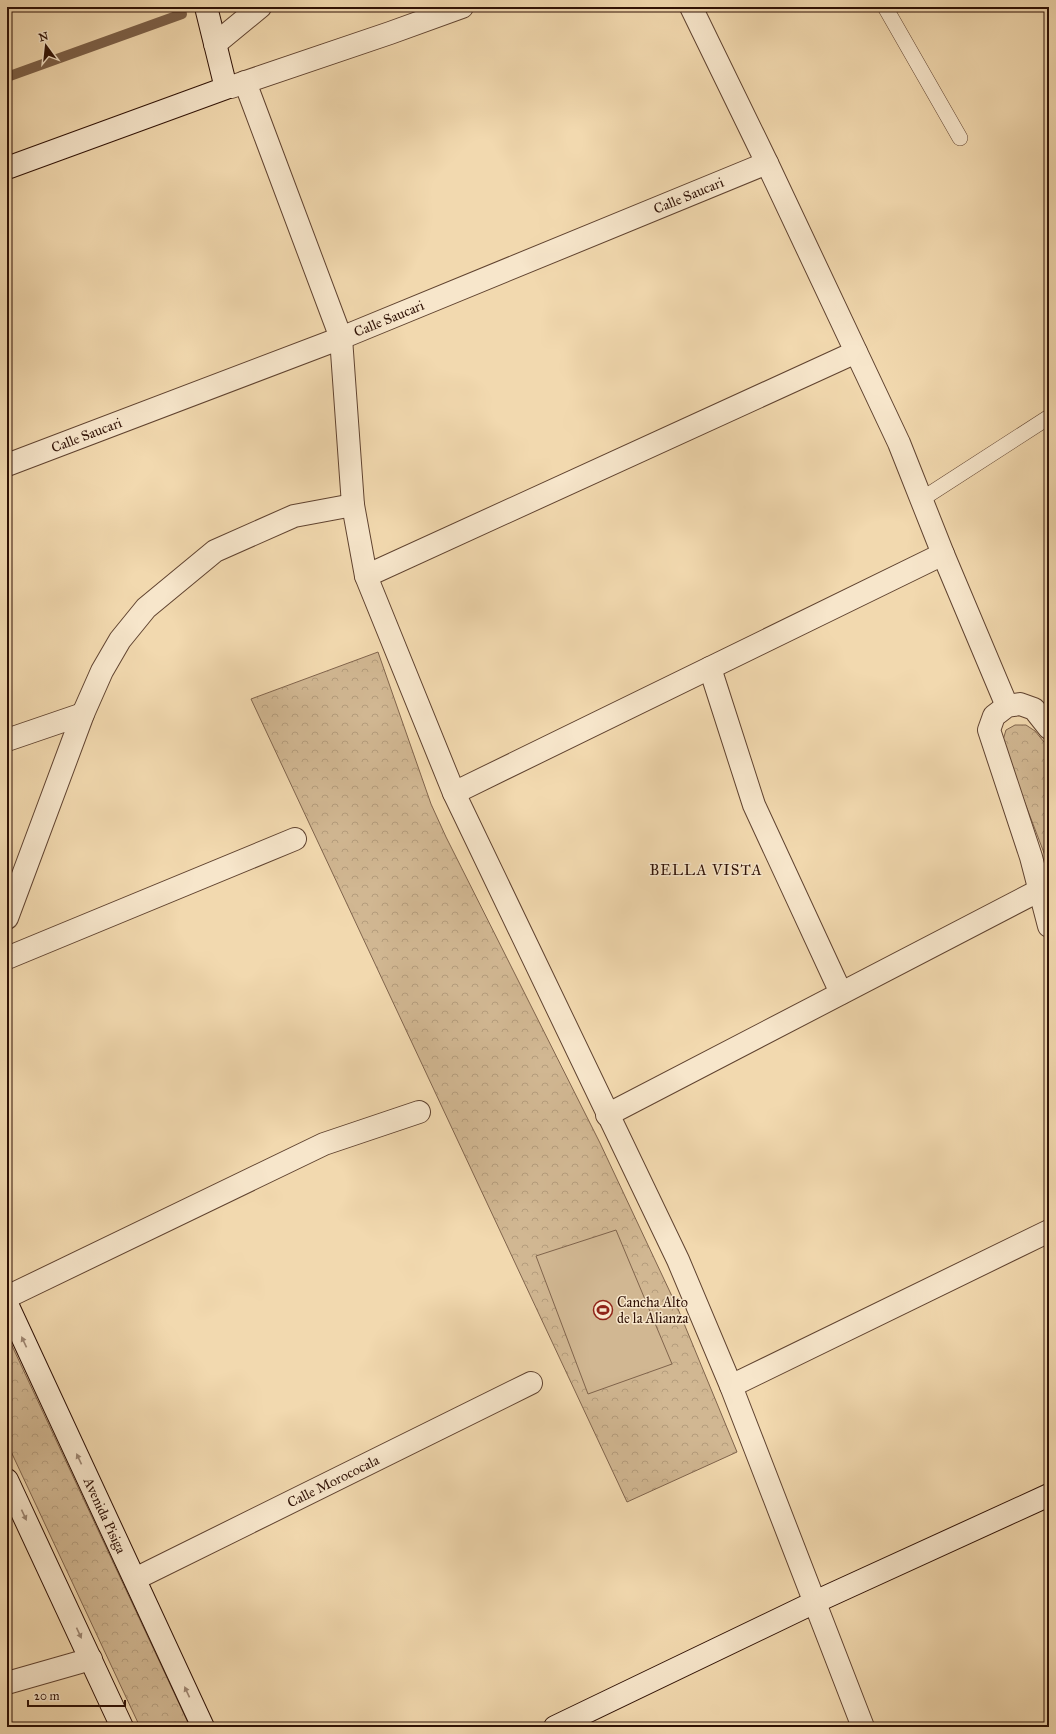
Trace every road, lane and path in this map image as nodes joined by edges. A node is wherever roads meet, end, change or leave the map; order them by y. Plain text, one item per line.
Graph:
1 (206, 7) edge
2 (260, 7) edge
3 (462, 7) edge
4 (691, 7) edge
5 (885, 7) edge
6 (215, 44) junction
7 (235, 85) junction
8 (960, 138) dead end
9 (767, 163) junction
10 (7, 168) edge
11 (341, 338) junction
12 (856, 352) junction
13 (1049, 417) edge
14 (7, 465) edge
15 (922, 499) junction
16 (353, 505) junction
17 (943, 554) junction
18 (366, 576) junction
19 (710, 668) junction
20 (1007, 706) junction
21 (83, 714) junction
22 (1049, 728) edge
23 (7, 740) edge
24 (454, 793) junction
25 (295, 839) dead end
26 (1040, 890) junction
27 (7, 918) edge
28 (1049, 926) edge
29 (7, 958) edge
30 (841, 993) junction
31 (419, 1112) dead end
32 (607, 1115) junction
33 (1049, 1231) edge
34 (7, 1297) edge
35 (7, 1304) edge
36 (531, 1382) dead end
37 (731, 1386) junction
38 (9, 1488) edge
39 (1049, 1495) edge
40 (135, 1579) junction
41 (815, 1602) junction
42 (90, 1658) junction
43 (7, 1683) edge
44 (122, 1727) edge
45 (204, 1727) edge
46 (555, 1727) edge
47 (863, 1727) edge

1 - 6 street
2 - 6 street
3 - 7 street
4 - 9 street
5 - 8 lane
6 - 7 street
7 - 10 street
7 - 11 street
9 - 11 street, Calle Saucari
9 - 12 street
11 - 14 street, Calle Saucari
11 - 16 street
12 - 15 street
12 - 18 street
13 - 15 lane
15 - 17 street
16 - 18 street
16 - 21 street
17 - 19 street
17 - 20 street
18 - 24 street
19 - 24 street
19 - 30 street
20 - 22 street
20 - 26 street
21 - 23 street
21 - 27 street
24 - 32 street
25 - 29 street
26 - 28 street
26 - 30 street
30 - 32 street
31 - 34 street
32 - 37 street
33 - 37 street
40 -> 35 street, Avenida Pisiga
36 - 40 street, Calle Morococala
37 - 41 street
38 -> 42 street
39 - 41 street
45 -> 40 street, Avenida Pisiga
41 - 46 street
41 - 47 street
42 - 43 street
42 - 44 street

